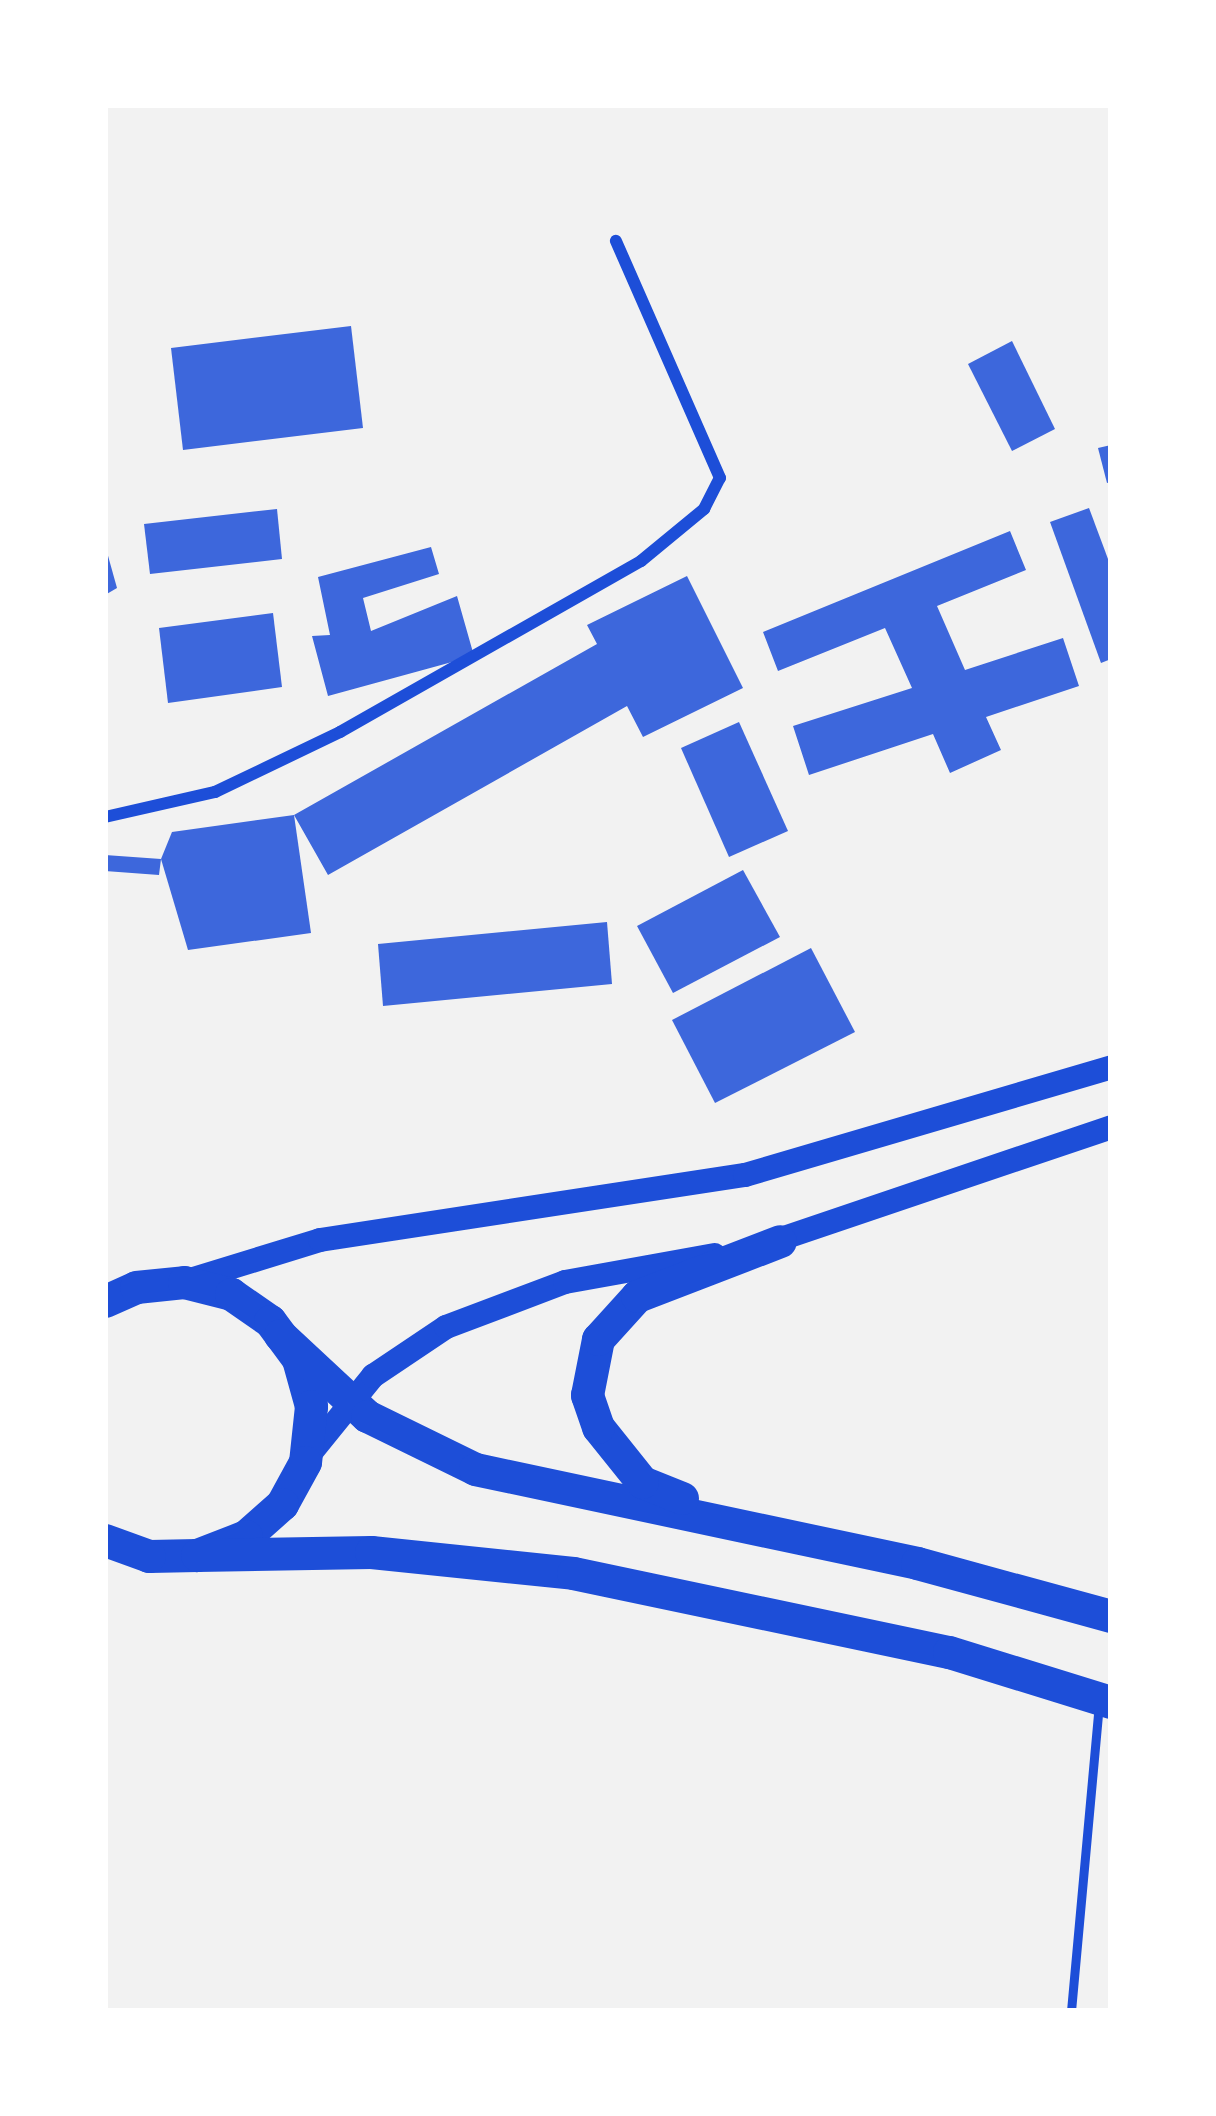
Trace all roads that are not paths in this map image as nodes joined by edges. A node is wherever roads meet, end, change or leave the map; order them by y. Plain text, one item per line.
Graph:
1 (616, 242) dead end
2 (105, 817) edge
3 (1111, 1066) edge
4 (1111, 1127) edge
5 (781, 1241) junction
6 (184, 1282) junction
7 (120, 1288) edge
8 (105, 1301) edge
9 (280, 1335) junction
10 (349, 1401) junction
11 (304, 1462) junction
12 (750, 1526) junction
13 (105, 1540) edge
14 (197, 1556) junction
15 (1111, 1616) edge
16 (1105, 1700) edge
17 (1071, 2011) edge

1 - 2 street
3 - 6 main road
4 - 5 main road
5 - 10 main road
5 - 12 highway
6 - 7 highway
6 - 9 highway
7 - 8 highway
9 - 10 highway
9 - 11 highway
10 - 11 main road
10 - 12 highway
11 - 14 highway
12 - 15 highway
13 - 14 highway
14 - 16 highway
16 - 17 lane

